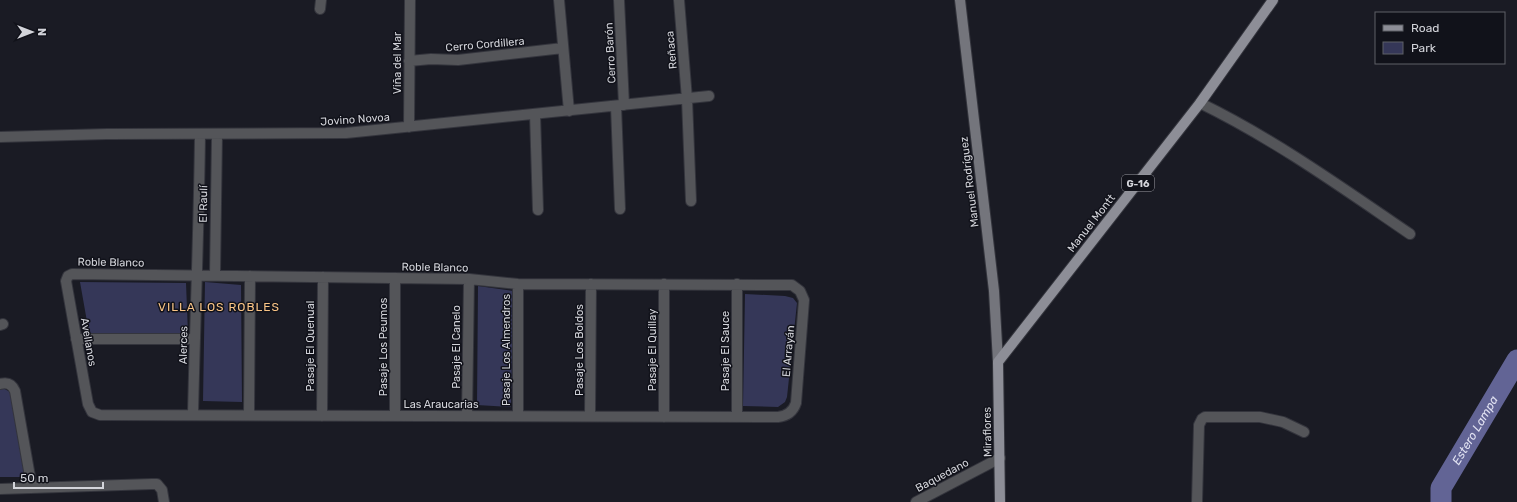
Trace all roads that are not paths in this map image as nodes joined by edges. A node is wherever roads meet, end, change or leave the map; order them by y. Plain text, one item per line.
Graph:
1 (410, 0) edge
2 (559, 0) edge
3 (619, 0) edge
4 (679, 0) edge
5 (960, 0) edge
6 (1273, 0) edge
7 (563, 48) junction
8 (409, 61) junction
9 (709, 96) dead end
10 (687, 99) junction
11 (1200, 103) junction
12 (620, 106) junction
13 (569, 111) junction
14 (534, 114) junction
15 (409, 127) junction
16 (200, 134) junction
17 (216, 134) junction
18 (0, 137) edge
19 (691, 201) dead end
20 (620, 209) dead end
21 (538, 210) dead end
22 (1410, 234) dead end
23 (197, 275) junction
24 (214, 275) junction
25 (68, 276) joint
26 (250, 276) junction
27 (323, 277) junction
28 (395, 278) junction
29 (469, 279) junction
30 (518, 284) junction
31 (591, 284) junction
32 (664, 284) junction
33 (737, 284) junction
34 (800, 290) joint
35 (76, 339) junction
36 (195, 339) junction
37 (998, 362) junction
38 (0, 384) edge
39 (92, 412) joint
40 (790, 413) joint
41 (193, 415) junction
42 (249, 415) junction
43 (322, 416) junction
44 (395, 416) junction
45 (467, 416) junction
46 (518, 416) junction
47 (590, 416) junction
48 (664, 417) junction
49 (736, 417) junction
50 (1304, 432) dead end
51 (1000, 458) junction
52 (32, 488) junction
53 (0, 489) edge
54 (164, 502) edge
55 (916, 502) edge
56 (1000, 502) edge
57 (1197, 502) edge

1 - 8 street, Viña del Mar
2 - 7 street
3 - 12 street, Cerro Barón
4 - 10 street, Reñaca
5 - 37 main road, Manuel Rodríguez
6 - 11 main road, Manuel Montt / G-16
7 - 8 street, Cerro Cordillera
7 - 13 street
8 - 15 street, Viña del Mar
9 - 10 street, Jovino Novoa
10 - 12 street, Jovino Novoa
10 - 19 street, Reñaca
11 - 22 street
11 - 37 main road, Manuel Montt / G-16
12 - 13 street, Jovino Novoa
12 - 20 street, Cerro Barón
13 - 14 street, Jovino Novoa
14 - 15 street, Jovino Novoa
14 - 21 street
15 - 17 street, Jovino Novoa
16 - 17 street, Jovino Novoa
16 - 18 street, Jovino Novoa
16 - 23 street, El Raulí
17 - 24 street, El Raulí
23 - 24 street, Roble Blanco
23 - 25 street, Roble Blanco
23 - 36 street, Alerces
24 - 26 street, Roble Blanco
25 - 35 street, Avellanos
26 - 27 street, Roble Blanco
26 - 42 street
27 - 28 street, Roble Blanco
27 - 43 street, Pasaje El Quenual
28 - 29 street, Roble Blanco
28 - 44 street, Pasaje Los Peumos
29 - 30 street, Roble Blanco
29 - 45 street, Pasaje El Canelo
30 - 31 street, Roble Blanco
30 - 46 street, Pasaje Los Almendros
31 - 32 street, Roble Blanco
31 - 47 street, Pasaje Los Boldos
32 - 33 street, Roble Blanco
32 - 48 street, Pasaje El Quillay
33 - 34 street, Roble Blanco
33 - 49 street, Pasaje El Sauce
34 - 40 street, El Arrayán
35 - 36 street
35 - 39 street, Avellanos
36 - 41 street, Alerces
37 - 51 main road, Miraflores
38 - 52 street
39 - 41 street, Las Araucarias
40 - 49 street, Las Araucarias
41 - 42 street, Las Araucarias
42 - 43 street, Las Araucarias
43 - 44 street, Las Araucarias
44 - 45 street, Las Araucarias
45 - 46 street, Las Araucarias
46 - 47 street, Las Araucarias
47 - 48 street, Las Araucarias
48 - 49 street, Las Araucarias
50 - 57 street
51 - 55 street, Baquedano
51 - 56 main road, Miraflores
52 - 53 street
52 - 54 street

